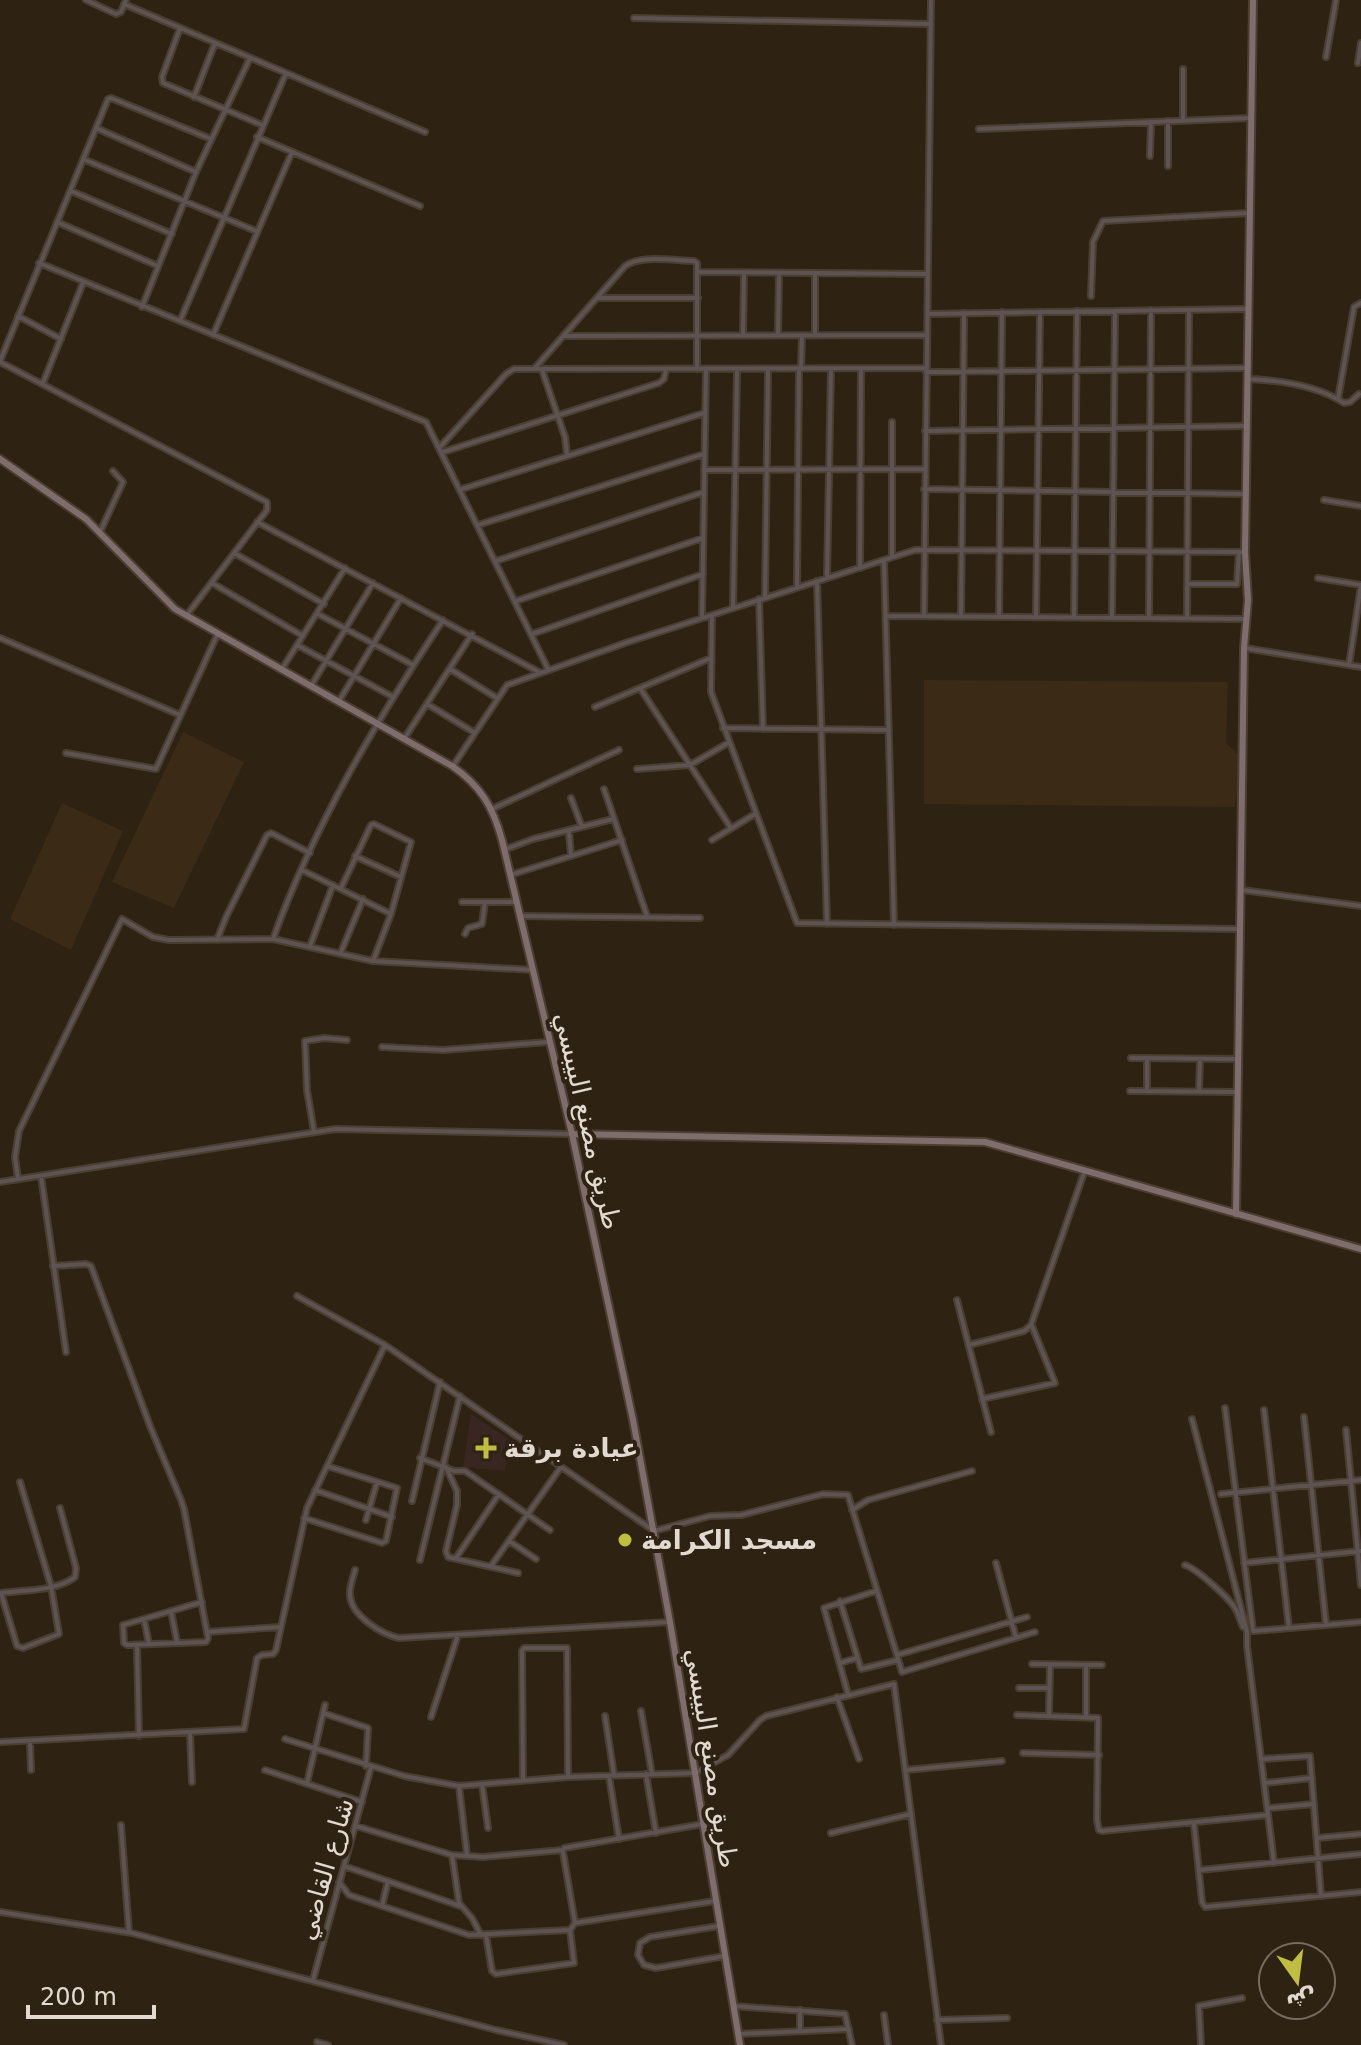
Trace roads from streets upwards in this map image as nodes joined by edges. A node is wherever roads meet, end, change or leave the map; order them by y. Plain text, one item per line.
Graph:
1 (86, 0) edge
2 (931, 0) edge
3 (1253, 0) edge
4 (1336, 0) edge
5 (125, 2) edge
6 (634, 18) dead end
7 (931, 24) junction
8 (180, 28) junction
9 (215, 42) junction
10 (1361, 43) edge
11 (1326, 57) dead end
12 (250, 58) junction
13 (1358, 63) dead end
14 (1183, 69) dead end
15 (286, 73) junction
16 (194, 97) junction
17 (227, 109) junction
18 (1251, 118) junction
19 (1183, 120) junction
20 (1168, 121) junction
21 (1151, 122) junction
22 (262, 125) junction
23 (96, 128) junction
24 (979, 129) dead end
25 (425, 132) dead end
26 (257, 137) junction
27 (211, 139) junction
28 (292, 152) junction
29 (1150, 156) dead end
30 (83, 159) junction
31 (1168, 166) dead end
32 (196, 172) junction
33 (70, 191) junction
34 (185, 202) junction
35 (420, 206) dead end
36 (1249, 213) junction
37 (222, 218) junction
38 (57, 222) junction
39 (256, 231) junction
40 (172, 234) junction
41 (39, 263) junction
42 (158, 266) junction
43 (698, 272) junction
44 (744, 273) junction
45 (779, 273) junction
46 (815, 273) junction
47 (927, 274) junction
48 (83, 283) junction
49 (1091, 296) dead end
50 (597, 298) junction
51 (698, 298) junction
52 (1361, 303) edge
53 (142, 307) junction
54 (1247, 309) junction
55 (1151, 310) junction
56 (1189, 310) junction
57 (1077, 311) junction
58 (1115, 311) junction
59 (1002, 312) junction
60 (1040, 312) junction
61 (964, 313) junction
62 (928, 314) junction
63 (18, 316) junction
64 (179, 322) junction
65 (697, 334) junction
66 (213, 335) junction
67 (743, 335) junction
68 (778, 335) junction
69 (802, 335) junction
70 (815, 335) junction
71 (927, 335) junction
72 (564, 336) junction
73 (61, 339) junction
74 (0, 362) edge
75 (1247, 368) junction
76 (534, 369) junction
77 (542, 369) junction
78 (666, 369) junction
79 (697, 369) junction
80 (706, 369) junction
81 (737, 369) junction
82 (800, 369) junction
83 (831, 369) junction
84 (861, 369) junction
85 (1151, 369) junction
86 (1190, 369) junction
87 (768, 370) junction
88 (926, 370) junction
89 (1076, 370) junction
90 (1115, 370) junction
91 (1001, 371) junction
92 (1039, 371) junction
93 (964, 372) junction
94 (1247, 379) junction
95 (43, 383) junction
96 (1359, 394) dead end
97 (1338, 399) junction
98 (704, 413) junction
99 (558, 415) junction
100 (892, 422) dead end
101 (1246, 426) junction
102 (1151, 427) junction
103 (1189, 427) junction
104 (1114, 428) junction
105 (1038, 429) junction
106 (1076, 429) junction
107 (1001, 430) junction
108 (924, 431) junction
109 (963, 431) junction
110 (442, 449) junction
111 (704, 454) junction
112 (567, 455) junction
113 (0, 459) edge
114 (735, 469) junction
115 (767, 469) junction
116 (798, 469) junction
117 (829, 469) junction
118 (860, 469) junction
119 (892, 469) junction
120 (924, 469) junction
121 (704, 470) junction
122 (113, 471) dead end
123 (924, 489) junction
124 (461, 490) junction
125 (962, 490) junction
126 (1000, 491) junction
127 (1074, 491) junction
128 (1113, 491) junction
129 (704, 492) junction
130 (1037, 492) junction
131 (1149, 492) junction
132 (1188, 493) junction
133 (1246, 494) junction
134 (1324, 500) dead end
135 (1361, 506) edge
136 (257, 522) junction
137 (478, 525) junction
138 (100, 532) junction
139 (703, 537) junction
140 (924, 549) junction
141 (962, 549) junction
142 (1000, 549) junction
143 (1037, 550) junction
144 (1074, 550) junction
145 (1112, 551) junction
146 (1150, 551) junction
147 (1188, 551) junction
148 (1242, 552) junction
149 (234, 553) junction
150 (892, 557) junction
151 (884, 560) junction
152 (496, 561) junction
153 (345, 568) junction
154 (860, 568) junction
155 (703, 574) junction
156 (827, 578) junction
157 (1318, 578) dead end
158 (817, 581) junction
159 (212, 583) junction
160 (373, 583) junction
161 (1187, 584) junction
162 (1361, 585) edge
163 (797, 587) junction
164 (401, 598) junction
165 (762, 598) junction
166 (516, 601) junction
167 (324, 604) junction
168 (733, 607) junction
169 (318, 614) junction
170 (712, 615) junction
171 (186, 616) junction
172 (886, 616) junction
173 (924, 616) junction
174 (961, 616) junction
175 (999, 617) junction
176 (1036, 617) junction
177 (1074, 617) junction
178 (1112, 617) junction
179 (1149, 617) junction
180 (1187, 617) junction
181 (702, 618) junction
182 (1247, 619) junction
183 (443, 620) junction
184 (346, 629) junction
185 (218, 633) junction
186 (472, 634) junction
187 (532, 634) junction
188 (303, 636) junction
189 (0, 638) edge
190 (373, 643) junction
191 (297, 645) junction
192 (1244, 648) junction
193 (711, 658) junction
194 (325, 660) junction
195 (413, 665) junction
196 (1349, 665) junction
197 (1361, 667) edge
198 (282, 669) junction
199 (450, 669) junction
200 (548, 669) junction
201 (539, 672) junction
202 (354, 675) junction
203 (311, 686) junction
204 (640, 688) junction
205 (393, 697) junction
206 (497, 698) junction
207 (339, 701) junction
208 (427, 704) junction
209 (595, 707) dead end
210 (180, 715) junction
211 (378, 723) junction
212 (723, 728) junction
213 (763, 729) junction
214 (821, 730) junction
215 (889, 730) junction
216 (475, 733) junction
217 (404, 739) junction
218 (728, 743) junction
219 (619, 750) dead end
220 (66, 753) dead end
221 (690, 765) junction
222 (452, 766) junction
223 (637, 769) dead end
224 (604, 789) dead end
225 (571, 798) dead end
226 (492, 809) junction
227 (755, 814) junction
228 (613, 819) junction
229 (582, 827) junction
230 (731, 828) junction
231 (569, 832) junction
232 (622, 840) junction
233 (712, 840) dead end
234 (504, 850) junction
235 (310, 853) junction
236 (355, 856) junction
237 (571, 856) junction
238 (302, 870) junction
239 (510, 875) junction
240 (401, 877) junction
241 (333, 885) junction
242 (341, 888) junction
243 (1242, 890) junction
244 (363, 899) junction
245 (462, 902) dead end
246 (485, 902) junction
247 (516, 902) junction
248 (1361, 906) edge
249 (391, 914) junction
250 (519, 916) junction
251 (647, 916) junction
252 (700, 918) dead end
253 (827, 924) junction
254 (894, 925) junction
255 (1240, 929) junction
256 (465, 934) dead end
257 (273, 939) junction
258 (217, 940) junction
259 (310, 946) junction
260 (341, 953) junction
261 (373, 961) junction
262 (533, 970) junction
263 (347, 1040) dead end
264 (549, 1042) junction
265 (382, 1047) dead end
266 (1131, 1058) dead end
267 (1147, 1058) junction
268 (1200, 1059) junction
269 (1239, 1059) junction
270 (1130, 1091) dead end
271 (1147, 1091) junction
272 (1199, 1091) junction
273 (1238, 1092) junction
274 (314, 1132) junction
275 (572, 1134) junction
276 (1085, 1170) junction
277 (41, 1176) junction
278 (18, 1179) junction
279 (0, 1182) edge
280 (1236, 1214) junction
281 (1361, 1249) edge
282 (53, 1266) junction
283 (297, 1296) dead end
284 (957, 1300) dead end
285 (1031, 1325) junction
286 (385, 1345) junction
287 (969, 1345) junction
288 (66, 1352) dead end
289 (440, 1382) junction
290 (460, 1396) junction
291 (982, 1399) junction
292 (1225, 1408) dead end
293 (1264, 1410) dead end
294 (1304, 1417) dead end
295 (1192, 1419) dead end
296 (1346, 1430) dead end
297 (991, 1432) dead end
298 (420, 1458) junction
299 (327, 1466) junction
300 (445, 1466) junction
301 (561, 1467) junction
302 (972, 1471) dead end
303 (1361, 1480) edge
304 (1350, 1481) junction
305 (20, 1482) dead end
306 (377, 1482) junction
307 (1312, 1484) junction
308 (1274, 1488) junction
309 (315, 1490) junction
310 (1236, 1492) junction
311 (499, 1494) junction
312 (1221, 1494) dead end
313 (412, 1501) dead end
314 (60, 1508) dead end
315 (369, 1509) junction
316 (852, 1510) junction
317 (527, 1514) junction
318 (392, 1517) junction
319 (304, 1518) junction
320 (366, 1520) dead end
321 (550, 1530) dead end
322 (654, 1531) junction
323 (509, 1541) junction
324 (1359, 1551) edge
325 (1320, 1555) junction
326 (455, 1559) junction
327 (536, 1559) dead end
328 (1280, 1559) junction
329 (420, 1560) dead end
330 (996, 1563) dead end
331 (1244, 1563) junction
332 (1185, 1565) dead end
333 (491, 1566) junction
334 (355, 1570) dead end
335 (518, 1573) dead end
336 (1361, 1585) edge
337 (51, 1586) junction
338 (876, 1591) junction
339 (1, 1593) edge
340 (840, 1601) junction
341 (202, 1602) junction
342 (1241, 1606) junction
343 (1235, 1608) junction
344 (171, 1611) junction
345 (1027, 1617) dead end
346 (144, 1619) junction
347 (1011, 1621) junction
348 (670, 1622) junction
349 (1361, 1622) edge
350 (1326, 1625) junction
351 (281, 1627) junction
352 (1289, 1628) junction
353 (1249, 1630) junction
354 (207, 1632) junction
355 (1035, 1632) dead end
356 (458, 1635) junction
357 (1016, 1638) junction
358 (177, 1642) junction
359 (149, 1644) junction
360 (137, 1645) junction
361 (857, 1658) junction
362 (897, 1658) junction
363 (839, 1663) junction
364 (1032, 1664) dead end
365 (1050, 1665) junction
366 (1086, 1665) junction
367 (1102, 1665) dead end
368 (1019, 1688) dead end
369 (1049, 1688) junction
370 (848, 1694) junction
371 (837, 1697) junction
372 (325, 1705) dead end
373 (641, 1711) dead end
374 (323, 1713) junction
375 (1017, 1715) dead end
376 (1049, 1715) junction
377 (605, 1716) dead end
378 (1086, 1716) junction
379 (431, 1717) dead end
380 (190, 1733) junction
381 (139, 1736) junction
382 (285, 1739) dead end
383 (30, 1740) junction
384 (0, 1742) edge
385 (314, 1747) junction
386 (1023, 1753) dead end
387 (1099, 1755) junction
388 (859, 1759) dead end
389 (1261, 1759) junction
390 (1002, 1761) dead end
391 (369, 1767) junction
392 (31, 1770) dead end
393 (265, 1770) dead end
394 (906, 1770) junction
395 (695, 1773) junction
396 (649, 1774) junction
397 (612, 1776) junction
398 (568, 1777) junction
399 (1312, 1778) junction
400 (523, 1780) junction
401 (192, 1782) dead end
402 (307, 1783) junction
403 (1265, 1783) junction
404 (482, 1784) junction
405 (459, 1786) junction
406 (362, 1802) junction
407 (1314, 1804) junction
408 (1268, 1808) junction
409 (911, 1814) junction
410 (1268, 1815) junction
411 (703, 1824) junction
412 (1194, 1824) junction
413 (121, 1825) dead end
414 (356, 1826) junction
415 (488, 1828) dead end
416 (656, 1833) junction
417 (831, 1833) dead end
418 (1361, 1834) edge
419 (1317, 1838) junction
420 (619, 1839) junction
421 (563, 1850) junction
422 (1361, 1854) edge
423 (452, 1855) junction
424 (467, 1855) junction
425 (1318, 1859) junction
426 (1274, 1863) junction
427 (344, 1866) junction
428 (1199, 1870) junction
429 (389, 1881) junction
430 (339, 1882) junction
431 (1361, 1892) edge
432 (1321, 1896) junction
433 (715, 1901) junction
434 (382, 1906) junction
435 (460, 1906) junction
436 (0, 1912) edge
437 (575, 1923) junction
438 (719, 1926) junction
439 (570, 1930) junction
440 (129, 1932) junction
441 (483, 1935) junction
442 (725, 1956) junction
443 (313, 1980) junction
444 (1242, 1998) dead end
445 (733, 2006) junction
446 (800, 2010) junction
447 (884, 2015) dead end
448 (1007, 2018) dead end
449 (937, 2020) junction
450 (849, 2029) junction
451 (800, 2031) junction
452 (738, 2034) junction
453 (316, 2044) edge
454 (328, 2045) edge
455 (564, 2045) edge
456 (740, 2045) edge
457 (852, 2045) edge
458 (888, 2045) edge
459 (941, 2045) edge
460 (1201, 2045) edge

1 - 5 street
2 - 7 street
3 - 18 street
4 - 11 street
5 - 8 street
6 - 7 street
7 - 47 street
8 - 9 street
8 - 16 street
9 - 12 street
9 - 16 street
10 - 13 street
12 - 15 street
12 - 17 street
14 - 19 street
15 - 22 street
15 - 25 street
16 - 17 street
17 - 22 street
17 - 27 street
18 - 19 street
18 - 36 street
19 - 20 street
20 - 21 street
20 - 31 street
21 - 24 street
21 - 29 street
22 - 26 street
23 - 27 street
23 - 30 street
23 - 32 street
26 - 28 street
26 - 37 street
27 - 32 street
28 - 35 street
28 - 39 street
30 - 33 street
30 - 34 street
32 - 34 street
33 - 38 street
33 - 40 street
34 - 37 street
34 - 40 street
36 - 49 street
36 - 54 street
37 - 39 street
37 - 64 street
38 - 41 street
38 - 42 street
39 - 66 street
40 - 42 street
41 - 48 street
41 - 63 street
42 - 53 street
43 - 44 street
43 - 50 street
43 - 51 street
44 - 45 street
44 - 67 street
45 - 46 street
45 - 68 street
46 - 47 street
46 - 70 street
47 - 62 street
48 - 53 street
48 - 73 street
50 - 51 street
50 - 72 street
51 - 65 street
52 - 97 street
53 - 64 street
54 - 56 street
54 - 75 street
55 - 56 street
55 - 58 street
55 - 85 street
56 - 86 street
57 - 58 street
57 - 60 street
57 - 89 street
58 - 90 street
59 - 60 street
59 - 61 street
59 - 91 street
60 - 92 street
61 - 62 street
61 - 93 street
62 - 71 street
63 - 73 street
63 - 74 street
64 - 66 street
65 - 67 street
65 - 72 street
65 - 79 street
66 - 110 street
67 - 68 street
68 - 69 street
69 - 70 street
69 - 82 street
70 - 71 street
71 - 88 street
72 - 76 street
73 - 95 street
74 - 95 street
75 - 86 street
75 - 94 street
76 - 77 street
76 - 110 street
77 - 78 street
77 - 99 street
78 - 79 street
78 - 99 street
79 - 80 street
80 - 81 street
80 - 98 street
81 - 87 street
81 - 114 street
82 - 83 street
82 - 87 street
82 - 116 street
83 - 84 street
83 - 117 street
84 - 88 street
84 - 118 street
85 - 86 street
85 - 90 street
85 - 102 street
86 - 103 street
87 - 115 street
88 - 93 street
88 - 108 street
89 - 90 street
89 - 92 street
89 - 106 street
90 - 104 street
91 - 92 street
91 - 93 street
91 - 107 street
92 - 105 street
93 - 109 street
94 - 97 street
94 - 101 street
95 - 136 street
96 - 97 street
98 - 111 street
98 - 112 street
99 - 110 street
99 - 112 street
100 - 119 street
101 - 103 street
101 - 133 street
102 - 103 street
102 - 104 street
102 - 131 street
103 - 132 street
104 - 106 street
104 - 128 street
105 - 106 street
105 - 107 street
105 - 130 street
106 - 127 street
107 - 109 street
107 - 126 street
108 - 109 street
108 - 120 street
109 - 125 street
110 - 124 street
111 - 121 street
111 - 137 street
112 - 124 street
113 - 138 street, طريق مصنع البيبسي
114 - 115 street
114 - 121 street
114 - 168 street
115 - 116 street
115 - 165 street
116 - 117 street
116 - 163 street
117 - 118 street
117 - 156 street
118 - 119 street
118 - 154 street
119 - 120 street
119 - 150 street
120 - 123 street
121 - 129 street
122 - 138 street
123 - 125 street
123 - 140 street
124 - 137 street
125 - 126 street
125 - 141 street
126 - 130 street
126 - 142 street
127 - 128 street
127 - 130 street
127 - 144 street
128 - 131 street
128 - 145 street
129 - 139 street
129 - 152 street
130 - 143 street
131 - 132 street
131 - 146 street
132 - 133 street
132 - 147 street
133 - 148 street
134 - 135 street
136 - 149 street
136 - 153 street
137 - 152 street
138 - 171 street, طريق مصنع البيبسي
139 - 155 street
139 - 166 street
140 - 141 street
140 - 150 street
140 - 173 street
141 - 142 street
141 - 174 street
142 - 143 street
142 - 175 street
143 - 144 street
143 - 176 street
144 - 145 street
144 - 177 street
145 - 146 street
145 - 178 street
146 - 147 street
146 - 179 street
147 - 148 street
147 - 161 street
148 - 161 street
148 - 182 street
149 - 159 street
149 - 167 street
150 - 151 street
151 - 154 street
151 - 172 street
152 - 166 street
153 - 160 street
153 - 167 street
154 - 156 street
155 - 181 street
155 - 187 street
156 - 158 street
157 - 162 street
158 - 163 street
158 - 214 street
159 - 171 street
159 - 188 street
160 - 164 street
160 - 184 street
161 - 180 street
162 - 196 street
163 - 165 street
164 - 183 street
164 - 190 street
165 - 168 street
165 - 213 street
166 - 187 street
167 - 169 street
168 - 170 street
169 - 184 street
169 - 188 street
170 - 181 street
170 - 193 street
171 - 185 street, طريق مصنع البيبسي
172 - 173 street
172 - 215 street
173 - 174 street
174 - 175 street
175 - 176 street
176 - 177 street
177 - 178 street
178 - 179 street
179 - 180 street
180 - 182 street
181 - 200 street
182 - 192 street
183 - 186 street
183 - 195 street
184 - 190 street
184 - 194 street
185 - 198 street, طريق مصنع البيبسي
185 - 210 street
186 - 199 street
186 - 201 street
187 - 200 street
188 - 191 street
189 - 210 street
190 - 195 street
190 - 202 street
191 - 194 street
191 - 198 street
192 - 196 street
192 - 243 street
193 - 204 street
193 - 212 street
194 - 202 street
194 - 203 street
195 - 205 street
196 - 197 street
198 - 203 street, طريق مصنع البيبسي
199 - 206 street
199 - 208 street
200 - 201 street
201 - 206 street
202 - 205 street
202 - 207 street
203 - 207 street, طريق مصنع البيبسي
204 - 209 street
204 - 221 street
205 - 211 street
206 - 216 street
207 - 211 street, طريق مصنع البيبسي
208 - 216 street
208 - 217 street
210 - 220 street
211 - 217 street, طريق مصنع البيبسي
211 - 235 street
212 - 213 street
212 - 218 street
213 - 214 street
214 - 215 street
214 - 253 street
215 - 254 street
216 - 222 street
217 - 222 street, طريق مصنع البيبسي
218 - 221 street
218 - 227 street
219 - 226 street
221 - 223 street
221 - 230 street
222 - 226 street, طريق مصنع البيبسي
224 - 228 street
225 - 229 street
226 - 234 street, طريق مصنع البيبسي
227 - 230 street
227 - 253 street
228 - 229 street
228 - 232 street
229 - 231 street
230 - 233 street
231 - 234 street
231 - 237 street
232 - 237 street
232 - 251 street
234 - 239 street, طريق مصنع البيبسي
235 - 238 street
235 - 258 street
236 - 240 street
236 - 240 street
236 - 242 street
237 - 239 street
238 - 241 street
238 - 257 street
239 - 247 street, طريق مصنع البيبسي
240 - 249 street
241 - 242 street
241 - 259 street
242 - 244 street
243 - 248 street
243 - 255 street
244 - 249 street
244 - 260 street
245 - 246 street
246 - 247 street
246 - 256 street
247 - 250 street, طريق مصنع البيبسي
249 - 261 street
250 - 251 street
250 - 262 street, طريق مصنع البيبسي
251 - 252 street
253 - 254 street
254 - 255 street
255 - 269 street
257 - 258 street
257 - 259 street
258 - 278 street
259 - 260 street
260 - 261 street
261 - 262 street
262 - 264 street, طريق مصنع البيبسي
263 - 274 street
264 - 265 street
264 - 275 street, طريق مصنع البيبسي
266 - 267 street
267 - 268 street
267 - 271 street
268 - 269 street
268 - 272 street
269 - 273 street
270 - 271 street
271 - 272 street
272 - 273 street
273 - 280 street
274 - 275 street
274 - 277 street
275 - 276 street
275 - 322 street, طريق مصنع البيبسي
276 - 280 street
276 - 285 street
277 - 278 street
277 - 282 street
278 - 279 street
280 - 281 street
282 - 288 street
282 - 341 street
283 - 286 street
284 - 287 street
285 - 287 street
285 - 291 street
286 - 289 street
286 - 299 street
287 - 291 street
289 - 290 street
289 - 298 street
290 - 300 street
290 - 301 street
291 - 297 street
292 - 310 street
293 - 308 street
294 - 307 street
295 - 342 street
296 - 304 street
298 - 300 street
298 - 313 street
299 - 306 street
299 - 309 street
300 - 311 street
300 - 326 street
300 - 329 street
301 - 317 street
301 - 322 street
302 - 316 street
303 - 304 street
304 - 307 street
304 - 324 street
305 - 337 street
306 - 315 street
306 - 318 street
307 - 308 street
307 - 325 street
308 - 310 street
308 - 328 street
309 - 315 street
309 - 319 street
310 - 312 street
310 - 331 street
311 - 317 street
311 - 326 street
314 - 337 street
315 - 318 street
315 - 320 street
316 - 322 street
316 - 338 street
317 - 321 street
317 - 323 street
318 - 319 street
319 - 351 street
322 - 348 street, طريق مصنع البيبسي
323 - 327 street
323 - 333 street
324 - 325 street
324 - 336 street
325 - 328 street
325 - 350 street
326 - 333 street
328 - 331 street
328 - 352 street
330 - 347 street
331 - 353 street
332 - 343 street
333 - 335 street
334 - 356 street
337 - 339 street
337 - 339 street
338 - 340 street
338 - 362 street
340 - 361 street
340 - 363 street
341 - 344 street
341 - 354 street
342 - 343 street
342 - 353 street
343 - 353 street
344 - 346 street
344 - 358 street
345 - 347 street
346 - 359 street
346 - 360 street
347 - 357 street
347 - 362 street
348 - 356 street
348 - 395 street, طريق مصنع البيبسي
349 - 350 street
350 - 352 street
351 - 354 street
351 - 380 street
352 - 353 street
353 - 389 street
354 - 358 street
355 - 357 street
356 - 379 street
357 - 362 street
358 - 359 street
359 - 360 street
360 - 381 street
361 - 362 street
361 - 363 street
363 - 370 street
364 - 365 street
365 - 366 street
365 - 369 street
366 - 367 street
366 - 378 street
368 - 369 street
369 - 376 street
370 - 371 street
370 - 394 street
371 - 388 street
371 - 395 street
372 - 374 street
373 - 396 street
374 - 385 street
374 - 391 street, شارع القاضي
375 - 376 street
376 - 378 street
377 - 397 street
378 - 387 street
380 - 381 street
380 - 401 street
381 - 383 street
382 - 385 street
383 - 384 street
383 - 392 street
385 - 391 street
385 - 402 street
386 - 387 street
387 - 412 street
389 - 399 street
389 - 403 street
390 - 394 street
391 - 405 street
391 - 406 street, شارع القاضي
393 - 402 street
394 - 409 street
395 - 396 street
395 - 411 street, طريق مصنع البيبسي
396 - 397 street
396 - 416 street
397 - 398 street
397 - 420 street
398 - 400 street
398 - 400 street
399 - 403 street
399 - 407 street
400 - 404 street
402 - 406 street
403 - 408 street
404 - 405 street
404 - 415 street
405 - 424 street
406 - 414 street, شارع القاضي
407 - 408 street
407 - 419 street
408 - 410 street
409 - 417 street
409 - 449 street
410 - 412 street
410 - 426 street
411 - 416 street
411 - 433 street, طريق مصنع البيبسي
412 - 428 street
413 - 440 street
414 - 423 street
414 - 427 street, شارع القاضي
416 - 420 street
418 - 419 street
419 - 425 street
420 - 421 street
421 - 424 street
421 - 437 street
422 - 425 street
423 - 424 street
423 - 435 street
425 - 426 street
425 - 432 street
426 - 428 street
427 - 429 street
427 - 430 street, شارع القاضي
428 - 432 street
429 - 434 street
429 - 435 street
430 - 434 street
430 - 443 street, شارع القاضي
431 - 432 street
433 - 437 street
433 - 438 street, طريق مصنع البيبسي
434 - 441 street
435 - 441 street
436 - 440 street
437 - 439 street
438 - 442 street, طريق مصنع البيبسي
438 - 442 street
439 - 441 street
439 - 441 street
440 - 443 street
442 - 445 street, طريق مصنع البيبسي
443 - 455 street
444 - 460 street
445 - 446 street
445 - 452 street, طريق مصنع البيبسي
446 - 450 street
446 - 451 street
447 - 458 street
448 - 449 street
449 - 459 street
450 - 451 street
450 - 457 street
451 - 452 street
452 - 456 street, طريق مصنع البيبسي
453 - 454 street

